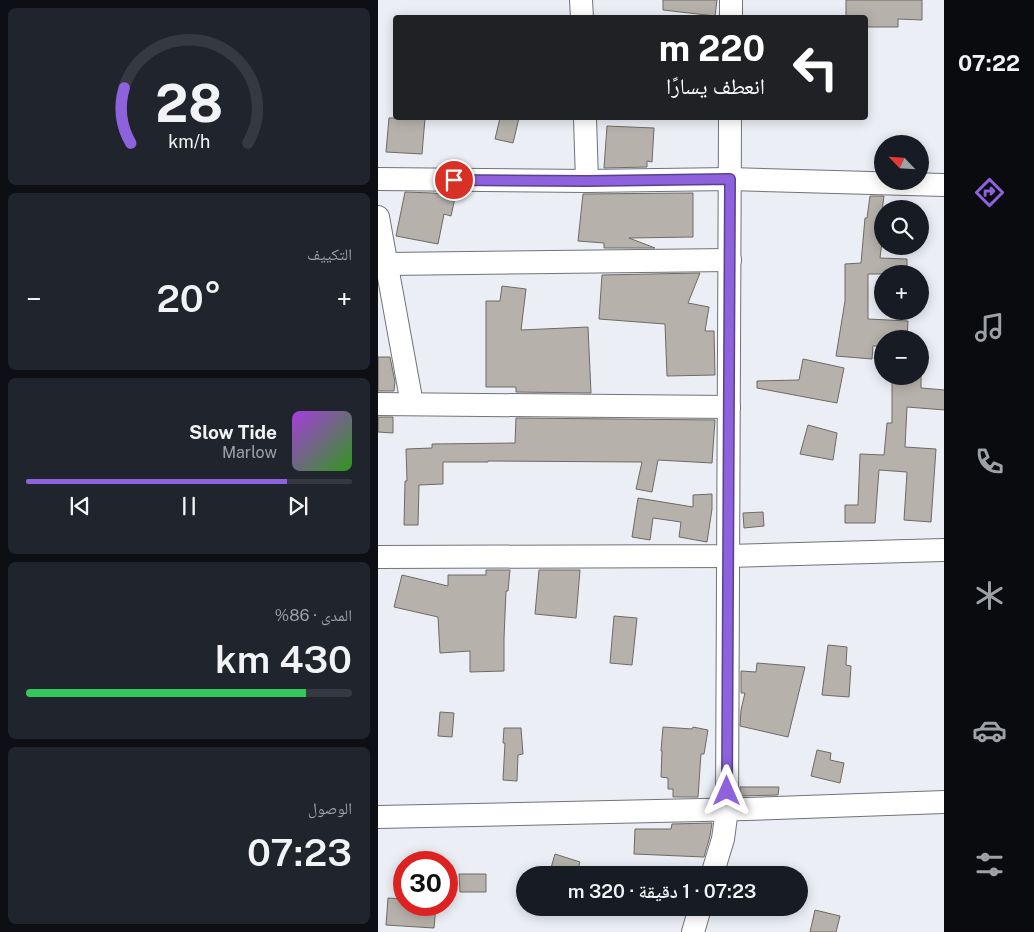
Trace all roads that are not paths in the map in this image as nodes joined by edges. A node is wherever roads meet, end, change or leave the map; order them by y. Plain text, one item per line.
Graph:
1 (581, 0) edge
2 (731, 0) edge
3 (582, 15) edge
4 (731, 15) edge
5 (585, 120) edge
6 (730, 120) edge
7 (378, 179) edge
8 (730, 179) junction
9 (587, 181) junction
10 (944, 185) edge
11 (378, 217) edge
12 (730, 260) junction
13 (386, 264) junction
14 (378, 404) edge
15 (412, 404) junction
16 (729, 407) junction
17 (944, 550) edge
18 (728, 556) junction
19 (378, 557) edge
20 (944, 802) edge
21 (727, 809) junction
22 (378, 817) edge
23 (716, 866) edge
24 (698, 916) edge
25 (693, 932) edge

1 - 3 street
2 - 4 street
5 - 9 street
6 - 8 street
7 - 9 street
8 - 9 street
8 - 10 street
8 - 12 street
11 - 13 street
12 - 13 street
12 - 16 street
13 - 15 street
14 - 15 street
15 - 16 street
16 - 18 street
17 - 18 street
18 - 19 street
18 - 21 street
20 - 21 street
21 - 22 street
21 - 23 street
24 - 25 street

